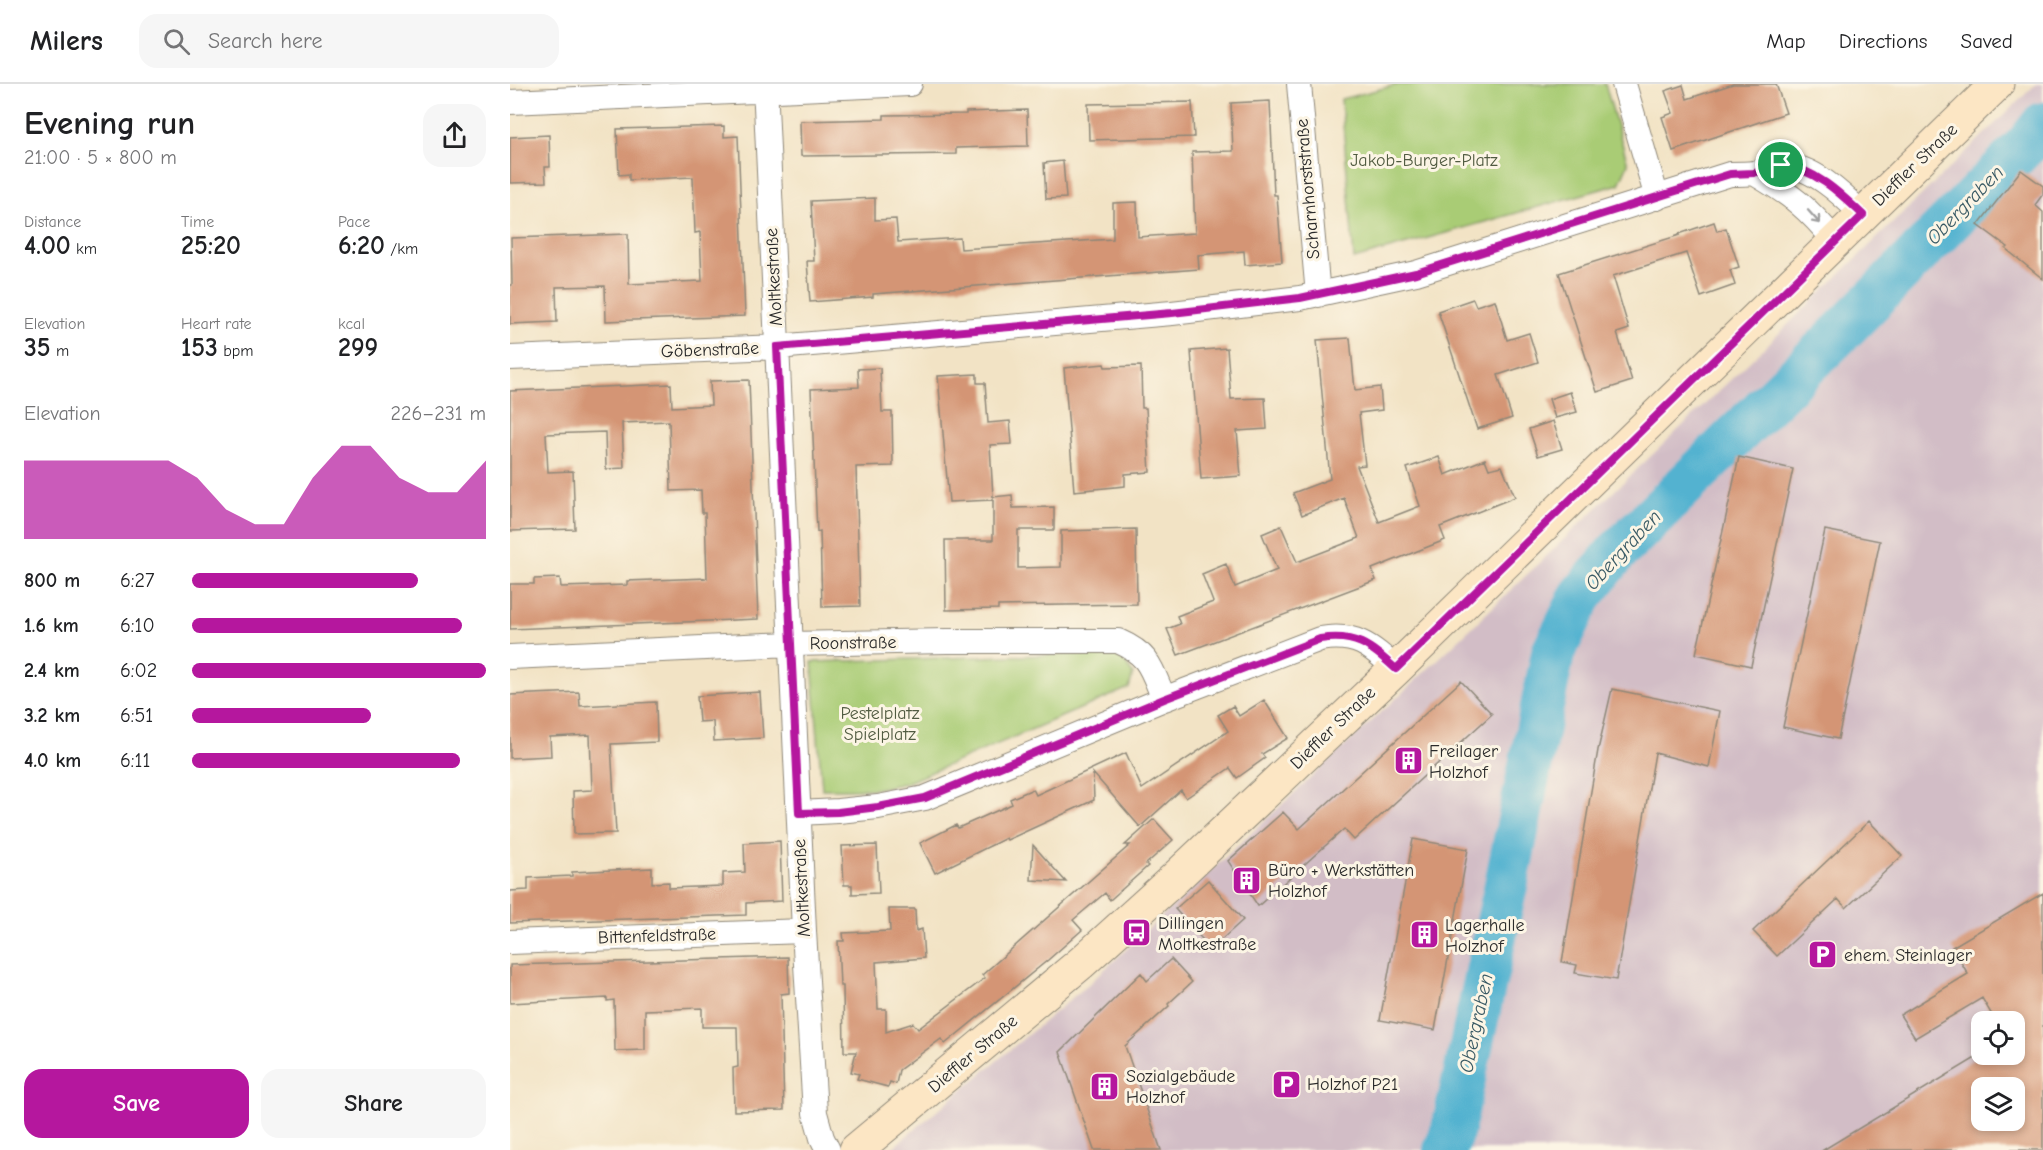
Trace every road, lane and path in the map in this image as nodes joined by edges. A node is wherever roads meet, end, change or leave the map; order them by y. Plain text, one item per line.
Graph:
1 (910, 84) edge
2 (1299, 84) edge
3 (1624, 84) edge
4 (1997, 84) edge
5 (765, 88) edge
6 (510, 102) edge
7 (1754, 173) junction
8 (1657, 198) junction
9 (1863, 215) junction
10 (1836, 242) junction
11 (1318, 295) junction
12 (777, 347) junction
13 (510, 358) edge
14 (790, 644) junction
15 (510, 657) edge
16 (1396, 669) junction
17 (1164, 699) junction
18 (799, 813) junction
19 (804, 931) junction
20 (510, 942) edge
21 (828, 1150) edge
22 (856, 1150) edge

1 - 5 street
2 - 11 street, Scharnhorststraße
3 - 8 street
4 - 9 main road, Dieffler Straße
5 - 6 street
5 - 12 street, Moltkestraße
7 - 8 street, Göbenstraße
7 - 9 street, Göbenstraße
7 -> 10 street
8 - 11 street, Göbenstraße
9 - 10 main road, Dieffler Straße
10 - 16 main road, Dieffler Straße
11 - 12 street, Göbenstraße
12 - 13 street, Göbenstraße
12 - 14 street, Moltkestraße
14 - 15 street, Roonstraße
14 - 17 street, Roonstraße
14 - 18 street, Moltkestraße
16 - 17 street
16 - 22 main road, Dieffler Straße
17 - 18 street
18 - 19 street, Moltkestraße
19 - 20 street, Bittenfeldstraße
19 - 21 street, Moltkestraße

